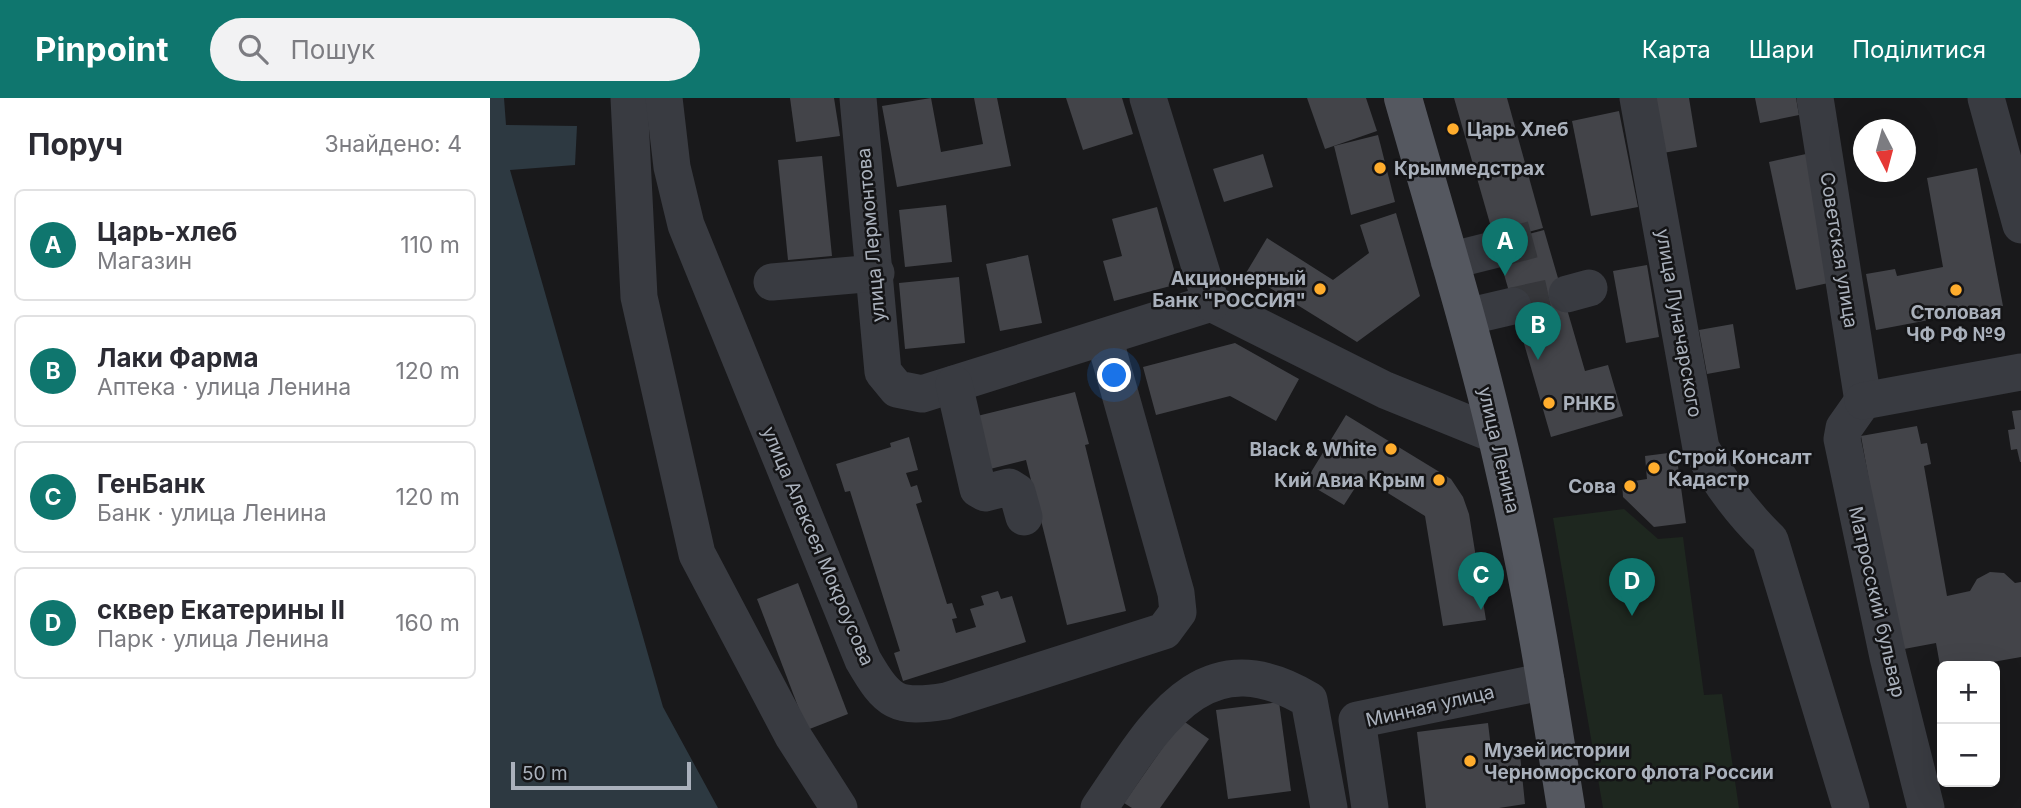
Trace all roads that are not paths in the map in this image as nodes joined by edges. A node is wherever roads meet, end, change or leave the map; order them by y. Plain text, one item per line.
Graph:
1 (629, 98) edge
2 (664, 98) edge
3 (858, 98) edge
4 (1148, 98) edge
5 (1403, 98) edge
6 (1638, 98) edge
7 (1815, 98) edge
8 (1986, 98) edge
9 (2021, 225) edge
10 (1497, 249) tunnel mouth
11 (1449, 261) junction
12 (876, 273) junction
13 (772, 282) dead end
14 (1211, 303) junction
15 (1513, 306) tunnel mouth
16 (1466, 317) junction
17 (1104, 337) junction
18 (2021, 372) edge
19 (954, 384) junction
20 (1863, 401) junction
21 (1496, 435) junction
22 (1024, 517) dead end
23 (1546, 681) junction
24 (839, 808) edge
25 (1099, 808) edge
26 (1329, 808) edge
27 (1370, 808) edge
28 (1566, 808) edge
29 (1851, 808) edge
30 (1926, 808) edge

1 - 24 street
2 - 17 street, улица Алексея Мокроусова
3 - 12 street, улица Лермонтова
4 - 14 street
5 - 11 main road, улица Ленина
6 - 29 street, улица Луначарского
7 - 20 street, Советская улица
8 - 9 street
10 - 11 street
11 - 16 main road, улица Ленина
12 - 13 street
12 - 19 street, улица Лермонтова
14 - 17 street
14 - 21 street
15 - 16 street
16 - 21 main road, улица Ленина
17 - 19 street
18 - 20 street
19 - 22 street
20 - 30 street, Матросский бульвар
21 - 23 main road, улица Ленина
23 - 27 street, Минная улица
23 - 28 main road, улица Ленина
25 - 26 street

